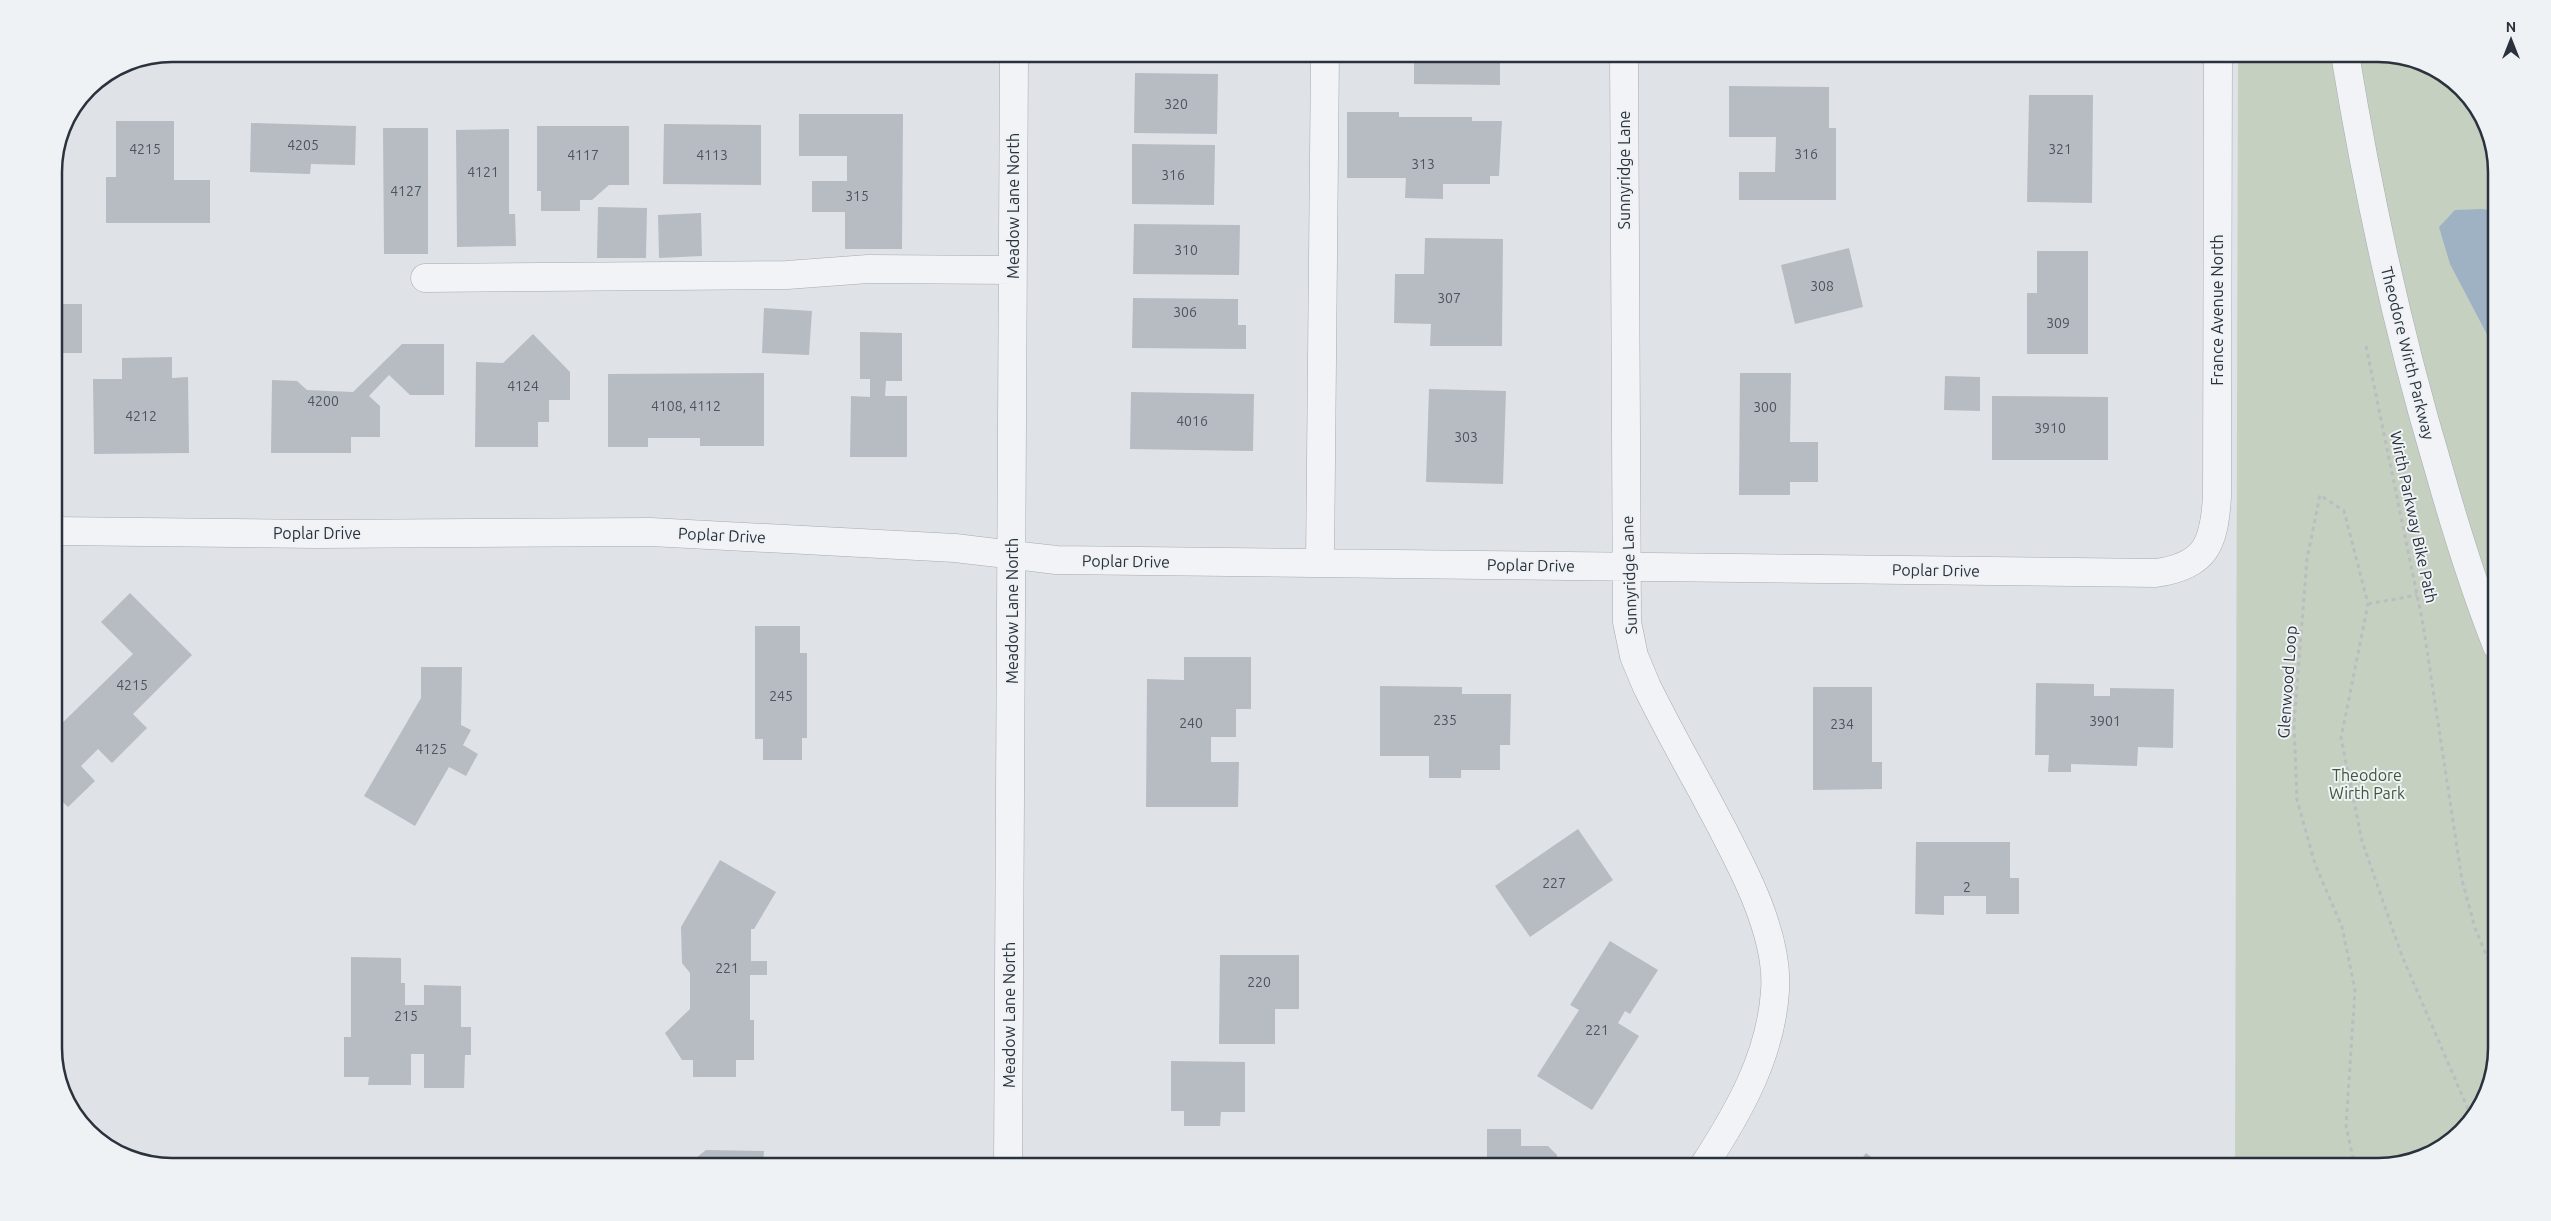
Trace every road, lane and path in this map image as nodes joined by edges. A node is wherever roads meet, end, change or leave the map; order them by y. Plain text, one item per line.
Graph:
1 (1014, 62) edge
2 (1325, 62) edge
3 (1624, 62) edge
4 (2218, 62) edge
5 (2346, 62) edge
6 (1013, 270) junction
7 (425, 278) dead end
8 (2366, 345) dead end
9 (63, 531) edge
10 (1012, 555) junction
11 (2196, 560) joint
12 (1320, 563) junction
13 (1626, 566) junction
14 (2418, 596) junction
15 (2368, 604) junction
16 (2488, 624) edge
17 (2488, 959) edge
18 (2469, 1111) edge
19 (1008, 1158) edge
20 (1709, 1158) edge
21 (2353, 1158) edge

1 - 6 street, Meadow Lane North
2 - 12 street
3 - 13 street, Sunnyridge Lane
4 - 11 street, France Avenue North
5 - 16 street, Theodore Wirth Parkway
6 - 7 street
6 - 10 street, Meadow Lane North
8 - 14 path, Wirth Parkway Bike Path
9 - 10 street, Poplar Drive
10 - 12 street, Poplar Drive
10 - 19 street, Meadow Lane North
11 - 13 street, Poplar Drive
12 - 13 street, Poplar Drive
13 - 20 street, Sunnyridge Lane
14 - 15 path
14 - 17 path, Wirth Parkway Bike Path
15 - 18 path, Glenwood Loop
15 - 21 path, Glenwood Loop

